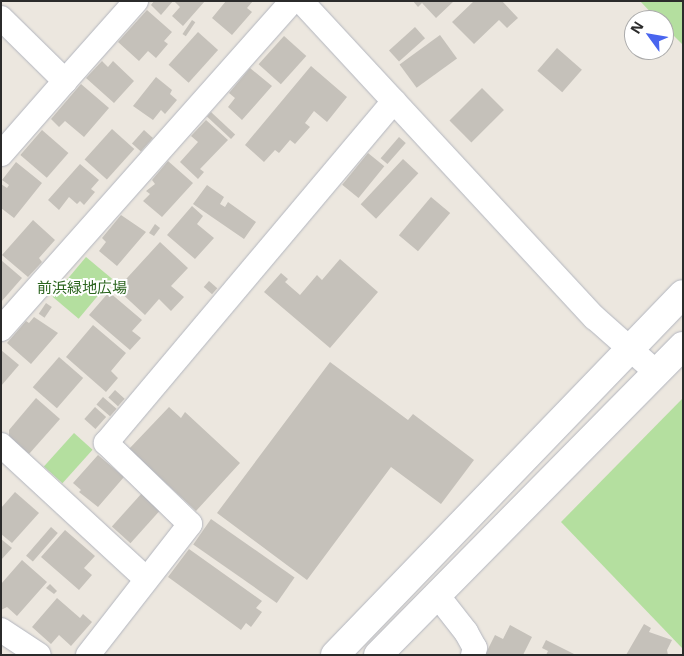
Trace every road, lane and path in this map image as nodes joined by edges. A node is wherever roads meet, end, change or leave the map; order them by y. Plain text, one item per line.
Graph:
1 (136, 1) edge
2 (292, 1) edge
3 (301, 1) edge
4 (1, 18) edge
5 (66, 81) junction
6 (394, 101) junction
7 (1, 154) edge
8 (683, 294) edge
9 (1, 329) edge
10 (683, 346) edge
11 (629, 348) junction
12 (656, 372) junction
13 (1, 445) edge
14 (146, 578) junction
15 (436, 595) junction
16 (1, 630) edge
17 (39, 655) edge
18 (88, 655) edge
19 (336, 655) edge
20 (378, 655) edge
21 (473, 655) edge

1 - 5 street
2 - 9 street
3 - 6 street
4 - 5 street
5 - 7 street
6 - 11 street
6 - 14 street
8 - 11 street
10 - 12 street
11 - 12 street
11 - 19 street
12 - 15 street
13 - 14 street
14 - 18 street
15 - 20 street
15 - 21 street
16 - 17 street

